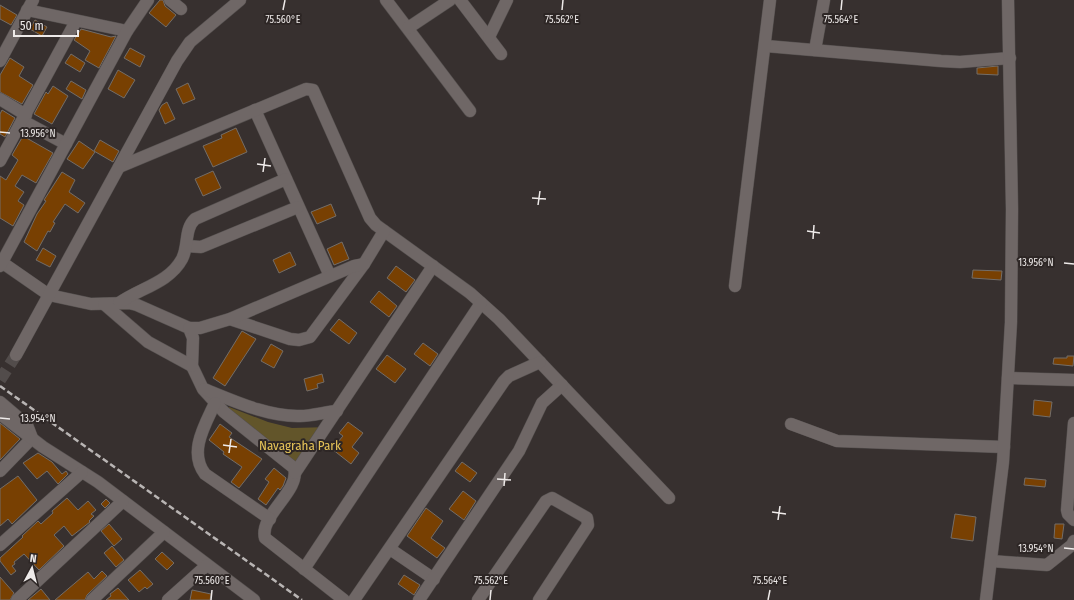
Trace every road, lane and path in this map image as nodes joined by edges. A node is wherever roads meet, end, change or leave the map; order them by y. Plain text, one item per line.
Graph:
1 (148, 0) edge
2 (170, 0) edge
3 (240, 0) edge
4 (386, 0) edge
5 (450, 0) edge
6 (460, 0) edge
7 (507, 0) edge
8 (770, 0) edge
9 (824, 0) edge
10 (1008, 0) edge
11 (30, 5) edge
12 (181, 9) dead end
13 (76, 21) junction
14 (408, 28) junction
15 (127, 31) junction
16 (489, 37) junction
17 (766, 46) junction
18 (814, 50) junction
19 (501, 54) dead end
20 (1010, 58) junction
21 (0, 61) edge
22 (0, 99) edge
23 (255, 110) junction
24 (470, 110) dead end
25 (24, 118) junction
26 (66, 144) junction
27 (0, 161) edge
28 (119, 167) junction
29 (286, 179) junction
30 (298, 207) junction
31 (384, 231) junction
32 (188, 246) junction
33 (1, 263) edge
34 (364, 264) junction
35 (433, 266) junction
36 (330, 276) junction
37 (735, 286) dead end
38 (49, 295) junction
39 (119, 303) junction
40 (481, 303) junction
41 (104, 304) junction
42 (230, 319) junction
43 (189, 328) junction
44 (16, 355) tunnel mouth
45 (540, 362) junction
46 (192, 366) junction
47 (1008, 378) junction
48 (1074, 380) edge
49 (562, 385) junction
50 (203, 389) junction
51 (0, 402) edge
52 (215, 403) junction
53 (337, 411) junction
54 (0, 414) edge
55 (1074, 423) edge
56 (791, 424) dead end
57 (32, 438) junction
58 (1004, 447) junction
59 (0, 471) edge
60 (82, 472) junction
61 (295, 473) junction
62 (669, 498) dead end
63 (123, 501) junction
64 (270, 519) junction
65 (1074, 520) edge
66 (164, 532) junction
67 (1074, 541) edge
68 (0, 545) edge
69 (390, 549) junction
70 (991, 560) junction
71 (207, 565) junction
72 (304, 568) junction
73 (434, 579) junction
74 (17, 600) edge
75 (92, 600) edge
76 (168, 600) edge
77 (254, 600) edge
78 (344, 600) edge
79 (354, 600) edge
80 (419, 600) edge
81 (478, 600) edge
82 (539, 600) edge
83 (986, 600) edge

1 - 15 street
2 - 12 street
3 - 28 street
4 - 14 street
5 - 14 street
6 - 16 street
7 - 16 street
8 - 17 street
9 - 18 street
10 - 20 street
11 - 13 street
11 - 21 street
13 - 15 street
13 - 25 street
14 - 24 street
15 - 26 street
16 - 19 street
17 - 18 street
17 - 37 street
18 - 20 street
20 - 47 street
22 - 25 street
23 - 28 street
23 - 29 street
23 - 31 street
25 - 26 street
25 - 27 street
26 - 33 street
28 - 38 street
29 - 30 street
29 - 32 street
30 - 32 street
30 - 36 street
31 - 34 street
31 - 35 street
32 - 39 street
33 - 38 street
34 - 36 street
34 - 42 street
35 - 40 street
35 - 53 street
36 - 42 street
38 - 41 street
38 - 44 street
39 - 41 street
39 - 43 street
40 - 45 street
40 - 72 street
41 - 46 street
42 - 43 street
43 - 46 street
45 - 49 street
45 - 69 street
46 - 50 street
47 - 48 street
47 - 58 street
49 - 62 street
49 - 73 street
50 - 52 street
50 - 53 street
51 - 57 street
52 - 61 street
52 - 64 street
53 - 61 street
54 - 57 street
55 - 65 street
56 - 58 street
57 - 59 street
57 - 60 street
58 - 70 street
60 - 63 street
60 - 68 street
61 - 64 street
63 - 66 street
63 - 74 street
64 - 72 street
66 - 71 street
66 - 75 street
67 - 70 street
69 - 73 street
69 - 79 street
70 - 83 street
71 - 76 street
71 - 77 street
72 - 78 street
73 - 80 street
81 - 82 street

